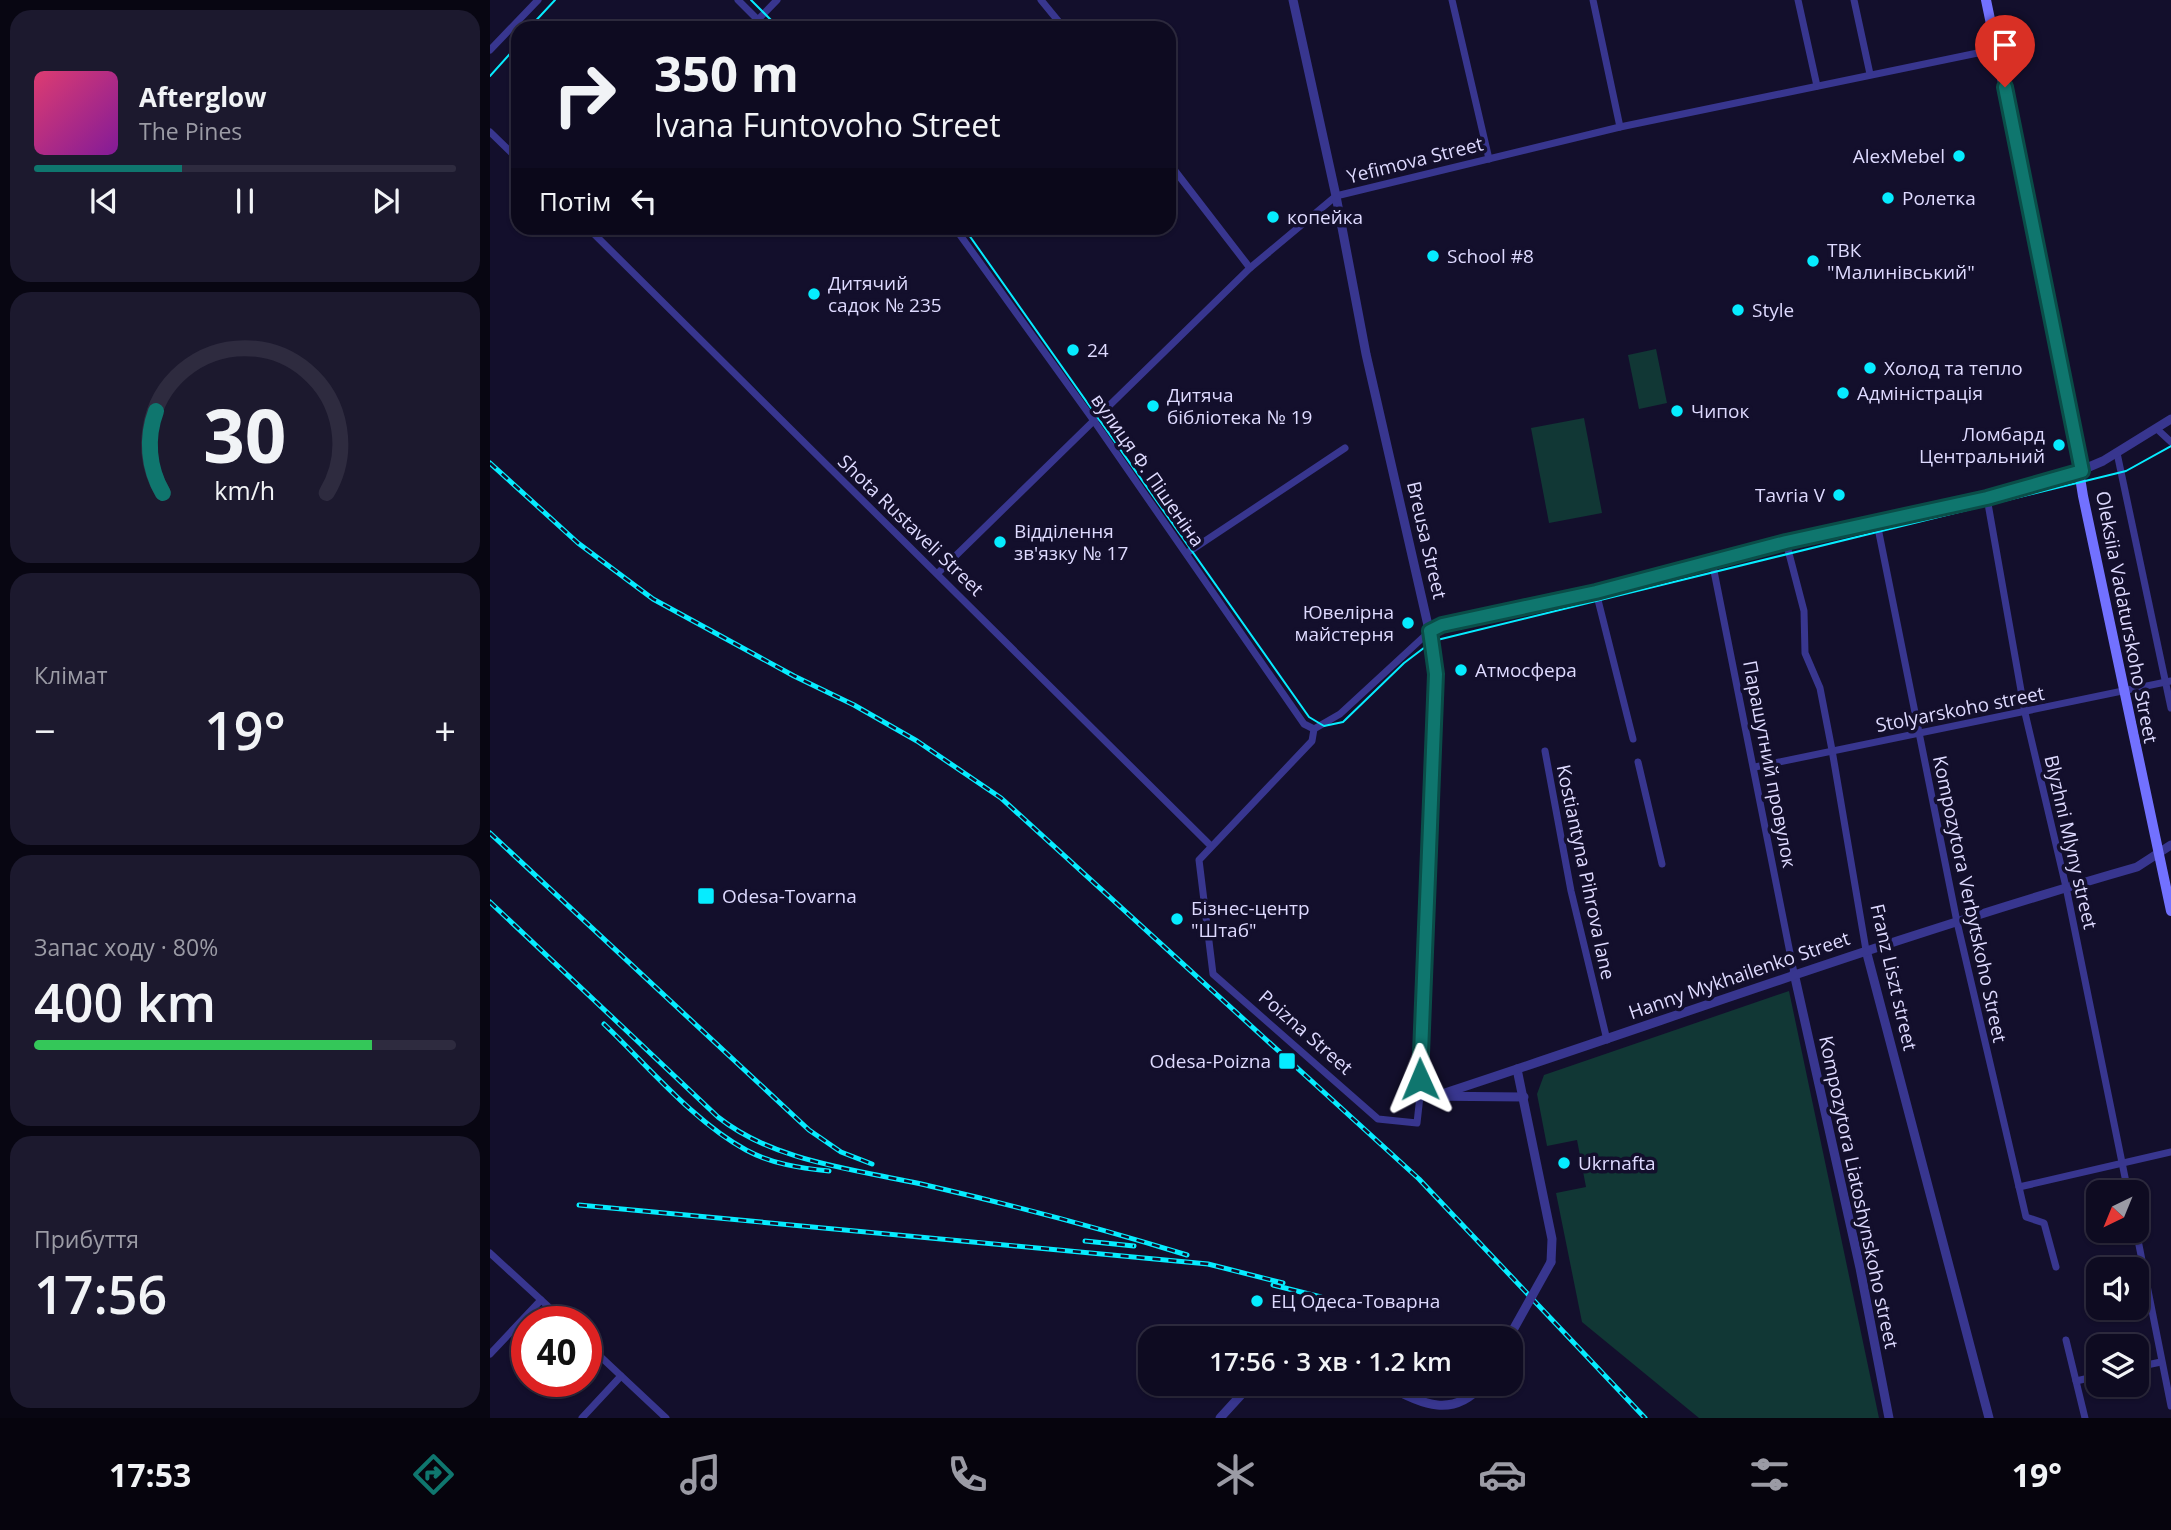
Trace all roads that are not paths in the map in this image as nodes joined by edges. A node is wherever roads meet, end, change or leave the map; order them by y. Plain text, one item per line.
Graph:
1 (538, 0) edge
2 (738, 0) edge
3 (777, 0) edge
4 (1041, 0) edge
5 (1293, 0) edge
6 (1452, 0) edge
7 (1593, 0) edge
8 (1798, 0) edge
9 (1854, 0) edge
10 (1986, 0) edge
11 (758, 20) joint
12 (518, 21) edge
13 (1058, 21) edge
14 (511, 28) edge
15 (1997, 49) junction
16 (490, 50) edge
17 (1870, 74) junction
18 (1817, 86) junction
19 (1620, 127) junction
20 (490, 132) edge
21 (511, 152) edge
22 (1489, 159) junction
23 (1176, 172) edge
24 (1336, 196) junction
25 (595, 235) edge
26 (959, 235) edge
27 (1250, 268) junction
28 (2171, 419) edge
29 (1094, 421) junction
30 (2157, 429) junction
31 (2171, 442) edge
32 (1345, 448) dead end
33 (2117, 453) junction
34 (2082, 471) junction
35 (1987, 498) junction
36 (1877, 523) junction
37 (1786, 542) junction
38 (1187, 554) junction
39 (1712, 561) junction
40 (938, 573) junction
41 (1596, 592) junction
42 (1430, 631) junction
43 (2168, 682) edge
44 (2124, 692) junction
45 (2171, 708) edge
46 (2025, 713) junction
47 (1314, 729) junction
48 (1918, 735) junction
49 (1633, 740) dead end
50 (1832, 750) junction
51 (1545, 751) dead end
52 (1638, 762) dead end
53 (1755, 767) junction
54 (2171, 845) edge
55 (1211, 846) junction
56 (2158, 856) junction
57 (1662, 864) dead end
58 (2066, 887) junction
59 (2171, 911) edge
60 (1957, 922) junction
61 (1866, 950) junction
62 (1794, 973) junction
63 (1607, 1040) junction
64 (1517, 1069) junction
65 (1420, 1096) junction
66 (1436, 1096) junction
67 (1524, 1097) junction
68 (2171, 1152) edge
69 (2123, 1164) junction
70 (2126, 1180) edge
71 (2019, 1187) junction
72 (2138, 1243) edge
73 (490, 1253) edge
74 (2056, 1267) dead end
75 (541, 1300) junction
76 (548, 1306) edge
77 (1515, 1326) edge
78 (2066, 1340) dead end
79 (490, 1354) edge
80 (602, 1358) edge
81 (2161, 1362) junction
82 (2149, 1364) edge
83 (621, 1376) junction
84 (2086, 1379) edge
85 (2076, 1381) junction
86 (1240, 1396) edge
87 (1408, 1396) edge
88 (1476, 1396) edge
89 (2171, 1406) edge
90 (582, 1418) edge
91 (666, 1418) edge
92 (1220, 1418) edge
93 (1889, 1418) edge
94 (1989, 1418) edge
95 (2085, 1418) edge

1 - 12 street
2 - 11 street
3 - 11 street
4 - 13 street
5 - 24 street, Breusa Street
6 - 22 street
7 - 19 street
8 - 18 street
9 - 17 street
10 - 15 main road, Oleksiia Vadaturskoho Street
14 - 16 street
15 - 17 street, Yefimova Street
15 - 34 main road, Oleksiia Vadaturskoho Street
17 - 18 street, Yefimova Street
18 - 19 street, Yefimova Street
19 - 22 street, Yefimova Street
20 - 21 street
22 - 24 street, Yefimova Street
23 - 27 street
24 - 27 street, Yefimova Street
24 - 42 street, Breusa Street
25 - 40 street, Shota Rustaveli Street
26 - 29 street, вулиця Ф. Пішеніна
27 - 29 street, Yefimova Street
28 - 30 street
29 - 38 street, вулиця Ф. Пішеніна
29 - 40 street, Yefimova Street
30 - 31 street
30 - 33 street
32 - 38 street
33 - 34 street
33 - 43 street
34 - 35 street
34 - 44 main road, Oleksiia Vadaturskoho Street
35 - 36 street
35 - 46 street, Blyzhni Mlyny street
36 - 37 street
36 - 48 street, Kompozytora Verbytskoho Street
37 - 39 street
37 - 50 street, Franz Liszt street
38 - 47 street, вулиця Ф. Пішеніна
39 - 41 street
39 - 53 street, Парашутний провулок
40 - 55 street, Shota Rustaveli Street
41 - 42 street
41 - 49 street
42 - 47 street
42 - 65 street, Breusa Street
43 - 44 street, Stolyarskoho street
43 - 45 street
44 - 46 street, Stolyarskoho street
44 - 56 main road, Oleksiia Vadaturskoho Street
46 - 48 street, Stolyarskoho street
46 - 58 street, Blyzhni Mlyny street
47 - 55 street
48 - 50 street, Stolyarskoho street
48 - 60 street, Kompozytora Verbytskoho Street
50 - 53 street, Stolyarskoho street
50 - 61 street, Franz Liszt street
51 - 63 street, Kostiantyna Pihrova lane
52 - 57 street
53 - 62 street, Парашутний провулок
54 - 56 street, Hanny Mykhailenko Street
55 - 65 street, Poizna Street
56 - 58 street, Hanny Mykhailenko Street
56 - 59 main road, Oleksiia Vadaturskoho Street
58 - 60 street, Hanny Mykhailenko Street
58 - 69 street, Blyzhni Mlyny street
60 - 61 street, Hanny Mykhailenko Street
60 - 71 street, Kompozytora Verbytskoho Street
61 - 62 street, Hanny Mykhailenko Street
61 - 94 street, Franz Liszt street
62 - 63 street, Hanny Mykhailenko Street
62 - 93 street, Kompozytora Liatoshynskoho street
63 - 64 street, Hanny Mykhailenko Street
64 - 66 street, Hanny Mykhailenko Street
64 - 67 street
65 - 66 street, Hanny Mykhailenko Street
66 - 67 street, Hanny Mykhailenko Street
67 - 77 street, bridge
68 - 69 street
69 - 70 street, Blyzhni Mlyny street
69 - 71 street
71 - 74 street, Kompozytora Verbytskoho Street
72 - 81 street
73 - 75 street
75 - 76 street
75 - 79 street
78 - 85 street
80 - 83 street
81 - 82 street
81 - 89 street
83 - 90 street
83 - 91 street
84 - 85 street
85 - 95 street
86 - 92 street
87 - 88 street

